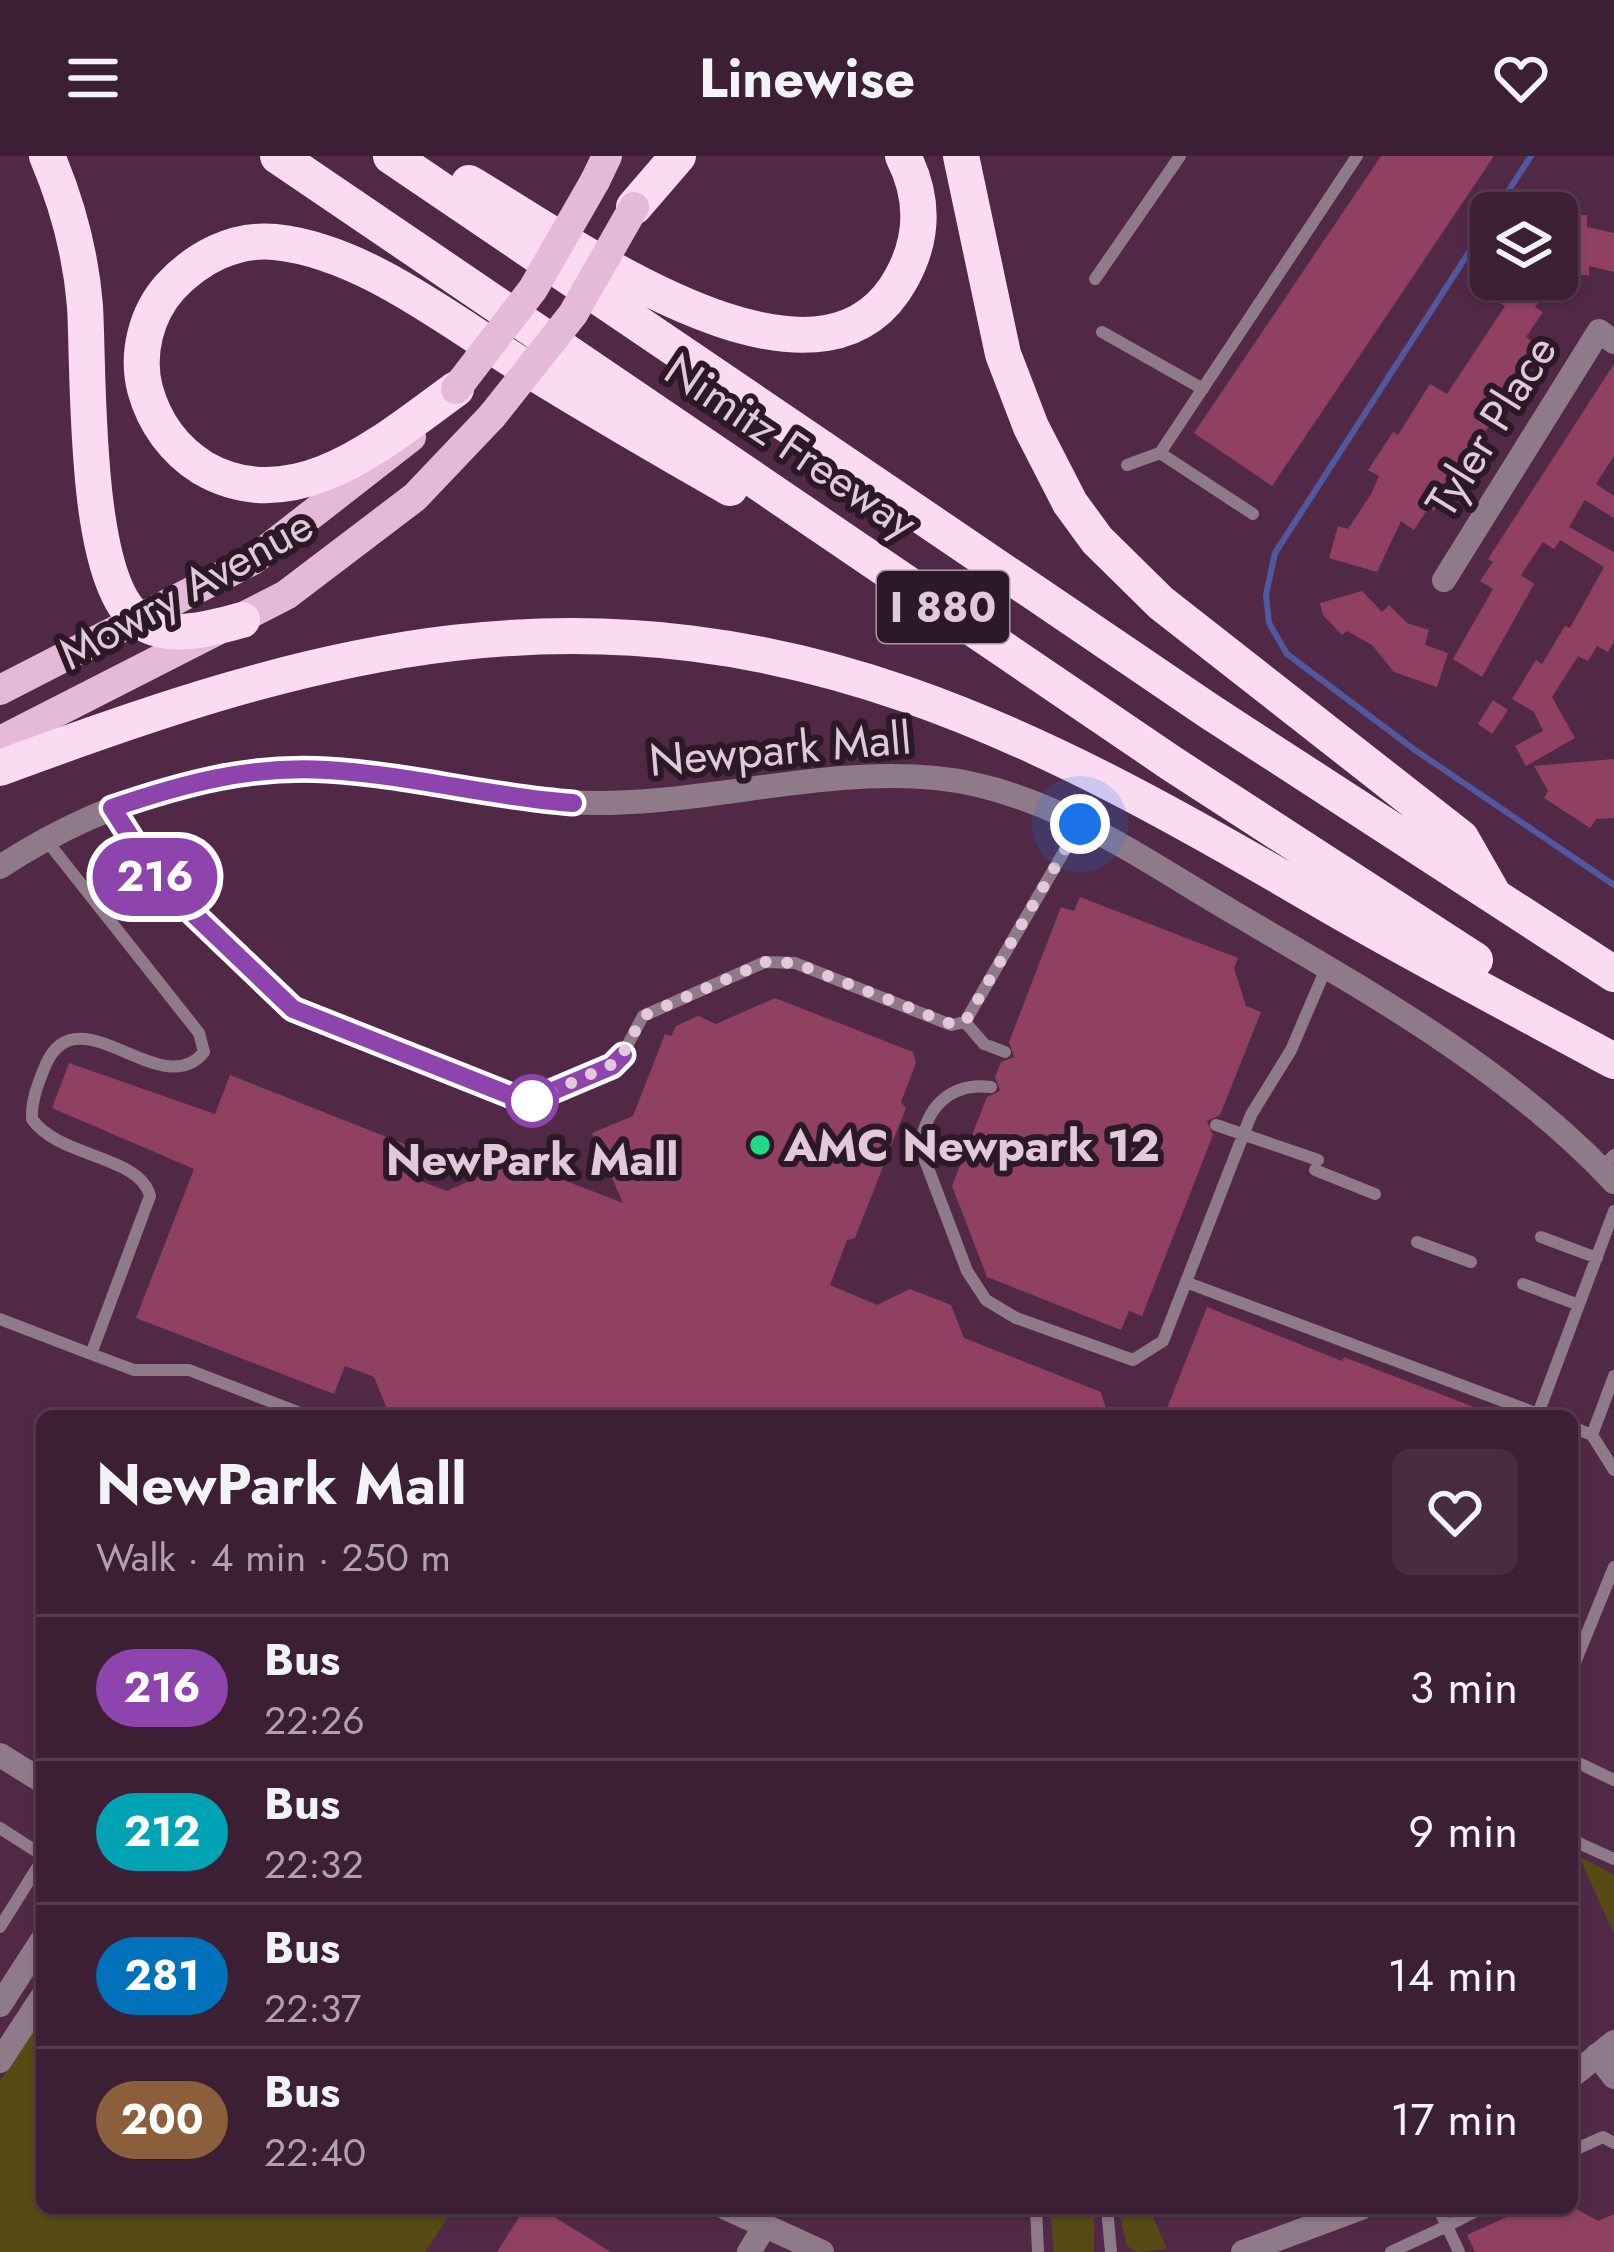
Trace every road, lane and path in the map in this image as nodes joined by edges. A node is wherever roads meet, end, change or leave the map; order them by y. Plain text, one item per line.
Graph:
1 (47, 156) edge
2 (278, 156) edge
3 (391, 156) edge
4 (421, 156) edge
5 (658, 156) edge
6 (678, 156) edge
7 (903, 156) edge
8 (961, 156) edge
9 (1180, 156) edge
10 (1357, 156) edge
11 (601, 169) edge
12 (634, 207) junction
13 (1095, 279) dead end
14 (1102, 332) dead end
15 (1614, 342) edge
16 (456, 389) junction
17 (1202, 389) junction
18 (1160, 453) junction
19 (1127, 465) dead end
20 (1253, 514) dead end
21 (1444, 580) dead end
22 (242, 620) junction
23 (140, 621) junction
24 (973, 627) junction
25 (0, 689) edge
26 (0, 741) edge
27 (0, 768) edge
28 (112, 808) junction
29 (1080, 824) junction
30 (46, 840) junction
31 (0, 867) edge
32 (1498, 902) junction
33 (1327, 966) junction
34 (1614, 974) edge
35 (965, 1022) junction
36 (1614, 1048) edge
37 (1005, 1052) dead end
38 (1614, 1061) edge
39 (991, 1088) dead end
40 (1216, 1126) dead end
41 (1242, 1134) junction
42 (1610, 1168) edge
43 (1375, 1194) dead end
44 (1614, 1211) edge
45 (1541, 1237) dead end
46 (1417, 1242) dead end
47 (1597, 1258) junction
48 (1471, 1262) dead end
49 (1188, 1283) junction
50 (1523, 1284) dead end
51 (1579, 1305) junction
52 (0, 1319) edge
53 (91, 1354) junction
54 (1614, 1376) edge
55 (292, 1410) edge
56 (1527, 1410) edge
57 (1542, 1410) edge
58 (1578, 1429) edge
59 (1592, 1435) junction
60 (1614, 1470) edge
61 (1614, 1567) edge
62 (1578, 1655) edge
63 (0, 1755) edge
64 (1578, 1763) edge
65 (36, 1777) edge
66 (1614, 1780) edge
67 (0, 1828) edge
68 (1578, 1843) edge
69 (36, 1853) edge
70 (1614, 1859) edge
71 (36, 1867) edge
72 (0, 1928) edge
73 (36, 1949) edge
74 (0, 2005) edge
75 (36, 2005) edge
76 (1606, 2049) edge
77 (0, 2061) edge
78 (1578, 2071) edge
79 (1614, 2077) edge
80 (1614, 2143) edge
81 (1578, 2148) edge
82 (737, 2214) edge
83 (1036, 2214) edge
84 (1108, 2214) edge
85 (1349, 2214) edge
86 (1441, 2214) edge
87 (1470, 2214) edge
88 (1447, 2226) junction
89 (763, 2229) junction
90 (1289, 2245) edge
91 (788, 2246) edge
92 (749, 2252) edge
93 (822, 2252) edge
94 (1038, 2252) edge
95 (1111, 2252) edge
96 (1243, 2252) edge
97 (1391, 2252) edge
98 (1459, 2252) edge

1 - 23 highway
2 - 24 highway, Nimitz Freeway / I 880
3 - 32 highway, Nimitz Freeway / I 880
4 - 7 highway
5 - 12 main road, Mowry Avenue
6 - 12 highway
8 - 32 highway
9 - 13 lane
10 - 17 lane
11 - 16 main road, Mowry Avenue, bridge
12 - 22 main road, Mowry Avenue, bridge
14 - 17 lane
15 - 21 street, Tyler Place
16 - 23 main road, Mowry Avenue
16 - 24 highway
17 - 18 lane
18 - 19 lane
18 - 20 lane
22 - 23 highway
22 - 26 main road, Mowry Avenue
23 - 25 main road, Mowry Avenue
24 - 36 highway, Nimitz Freeway / I 880
27 - 38 highway
28 - 29 street, Newpark Mall
28 - 30 street, Newpark Mall
28 - 35 lane
29 - 33 street, Newpark Mall
29 - 35 lane
30 - 31 street, Newpark Mall
30 - 53 lane
32 - 34 highway, Nimitz Freeway / I 880
33 - 41 lane
33 - 42 street, Newpark Mall
35 - 37 lane
39 - 49 lane
40 - 41 lane
41 - 43 lane
41 - 49 lane
44 - 47 lane
45 - 47 lane
46 - 48 lane
47 - 51 lane
49 - 56 lane
50 - 51 lane
51 - 57 lane
52 - 53 lane
53 - 55 lane
54 - 59 lane
58 - 59 lane
59 - 60 lane
61 - 62 lane
63 - 65 street
64 - 66 lane
67 - 69 lane
68 - 70 lane
71 - 72 lane
73 - 74 street
75 - 77 street
76 - 78 street
76 - 79 street
80 - 81 lane
82 - 89 street
83 - 94 lane
84 - 95 lane
85 - 90 street
86 - 88 lane
87 - 88 lane
88 - 97 lane
88 - 98 lane
89 - 91 street
89 - 92 street
90 - 96 street
91 - 93 street

